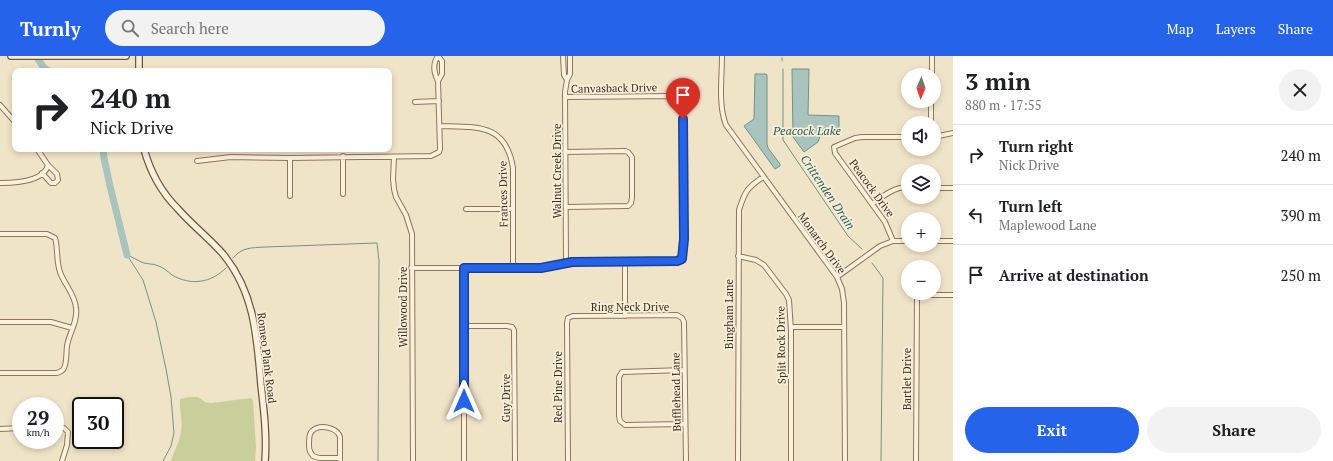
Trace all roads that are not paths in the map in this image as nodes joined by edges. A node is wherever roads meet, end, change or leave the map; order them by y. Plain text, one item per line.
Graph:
1 (11, 56) edge
2 (30, 56) edge
3 (58, 56) edge
4 (126, 56) edge
5 (139, 56) edge
6 (438, 56) edge
7 (563, 56) edge
8 (570, 56) edge
9 (722, 56) edge
10 (932, 56) edge
11 (139, 68) edge
12 (932, 68) edge
13 (567, 80) junction
14 (438, 81) junction
15 (565, 97) junction
16 (439, 101) junction
17 (415, 102) dead end
18 (0, 105) edge
19 (12, 119) edge
20 (440, 126) junction
21 (953, 133) edge
22 (941, 135) edge
23 (901, 137) edge
24 (39, 152) edge
25 (145, 152) edge
26 (565, 152) junction
27 (344, 156) junction
28 (394, 157) junction
29 (290, 158) junction
30 (197, 161) dead end
31 (48, 165) junction
32 (42, 173) junction
33 (763, 177) junction
34 (0, 183) edge
35 (901, 188) edge
36 (941, 188) edge
37 (953, 188) edge
38 (343, 194) dead end
39 (290, 196) dead end
40 (872, 204) junction
41 (566, 207) junction
42 (466, 209) dead end
43 (513, 209) junction
44 (0, 234) edge
45 (901, 241) edge
46 (941, 241) edge
47 (953, 241) edge
48 (893, 242) junction
49 (738, 256) junction
50 (625, 261) junction
51 (566, 263) junction
52 (411, 268) junction
53 (464, 268) junction
54 (513, 268) junction
55 (838, 277) junction
56 (953, 295) edge
57 (573, 316) joint
58 (625, 316) junction
59 (0, 322) edge
60 (684, 322) joint
61 (464, 326) junction
62 (844, 327) junction
63 (72, 328) junction
64 (791, 328) junction
65 (684, 370) junction
66 (0, 373) edge
67 (685, 424) junction
68 (12, 428) edge
69 (64, 428) edge
70 (0, 429) edge
71 (340, 460) edge
72 (62, 461) edge
73 (265, 461) edge
74 (412, 461) edge
75 (464, 461) edge
76 (515, 461) edge
77 (568, 461) edge
78 (686, 461) edge
79 (738, 461) edge
80 (791, 461) edge
81 (845, 461) edge
82 (916, 461) edge

1 - 2 main road
2 - 3 main road
3 - 4 main road
5 - 11 main road
6 - 14 street
6 - 14 street
7 - 13 street, Walnut Creek Drive
8 - 13 street, Walnut Creek Drive
9 - 33 street, Monarch Drive
10 - 12 street
13 - 15 street, Walnut Creek Drive
14 - 16 street
15 - 26 street, Walnut Creek Drive
15 - 50 street, Canvasback Drive
16 - 17 street
16 - 20 street
18 - 19 street
20 - 28 street
20 - 43 street, Frances Drive
21 - 22 street
23 - 40 street, Peacock Drive
24 - 31 street
25 - 73 main road, Romeo Plank Road
26 - 41 street, Walnut Creek Drive
26 - 41 street
27 - 28 street
27 - 29 street
27 - 38 street
28 - 52 street, Willowood Drive
29 - 30 street
29 - 39 street
31 - 32 street
31 - 32 street
32 - 34 street
33 - 49 street, Bingham Lane
33 - 55 street, Monarch Drive
35 - 40 street
36 - 37 street
40 - 48 street, Peacock Drive
41 - 51 street, Walnut Creek Drive
42 - 43 street
43 - 54 street, Frances Drive
44 - 63 street
45 - 48 street
46 - 47 street
48 - 55 street
49 - 64 street, Split Rock Drive
49 - 79 street, Bingham Lane
50 - 51 street
50 - 58 street
51 - 54 street
52 - 53 street
52 - 74 street, Willowood Drive
53 - 54 street
53 - 61 street
55 - 62 street, Monarch Drive
56 - 82 street, Bartlet Drive
57 - 58 street, Ring Neck Drive
57 - 77 street, Red Pine Drive
58 - 60 street, Ring Neck Drive
59 - 63 street
60 - 65 street, Bufflehead Lane
61 - 75 street
61 - 76 street, Guy Drive
62 - 64 street
62 - 81 street, Monarch Drive
63 - 66 street
64 - 80 street, Split Rock Drive
65 - 67 street, Bufflehead Lane
65 - 67 street
67 - 78 street, Bufflehead Lane
68 - 70 street
69 - 72 street
71 - 71 street

